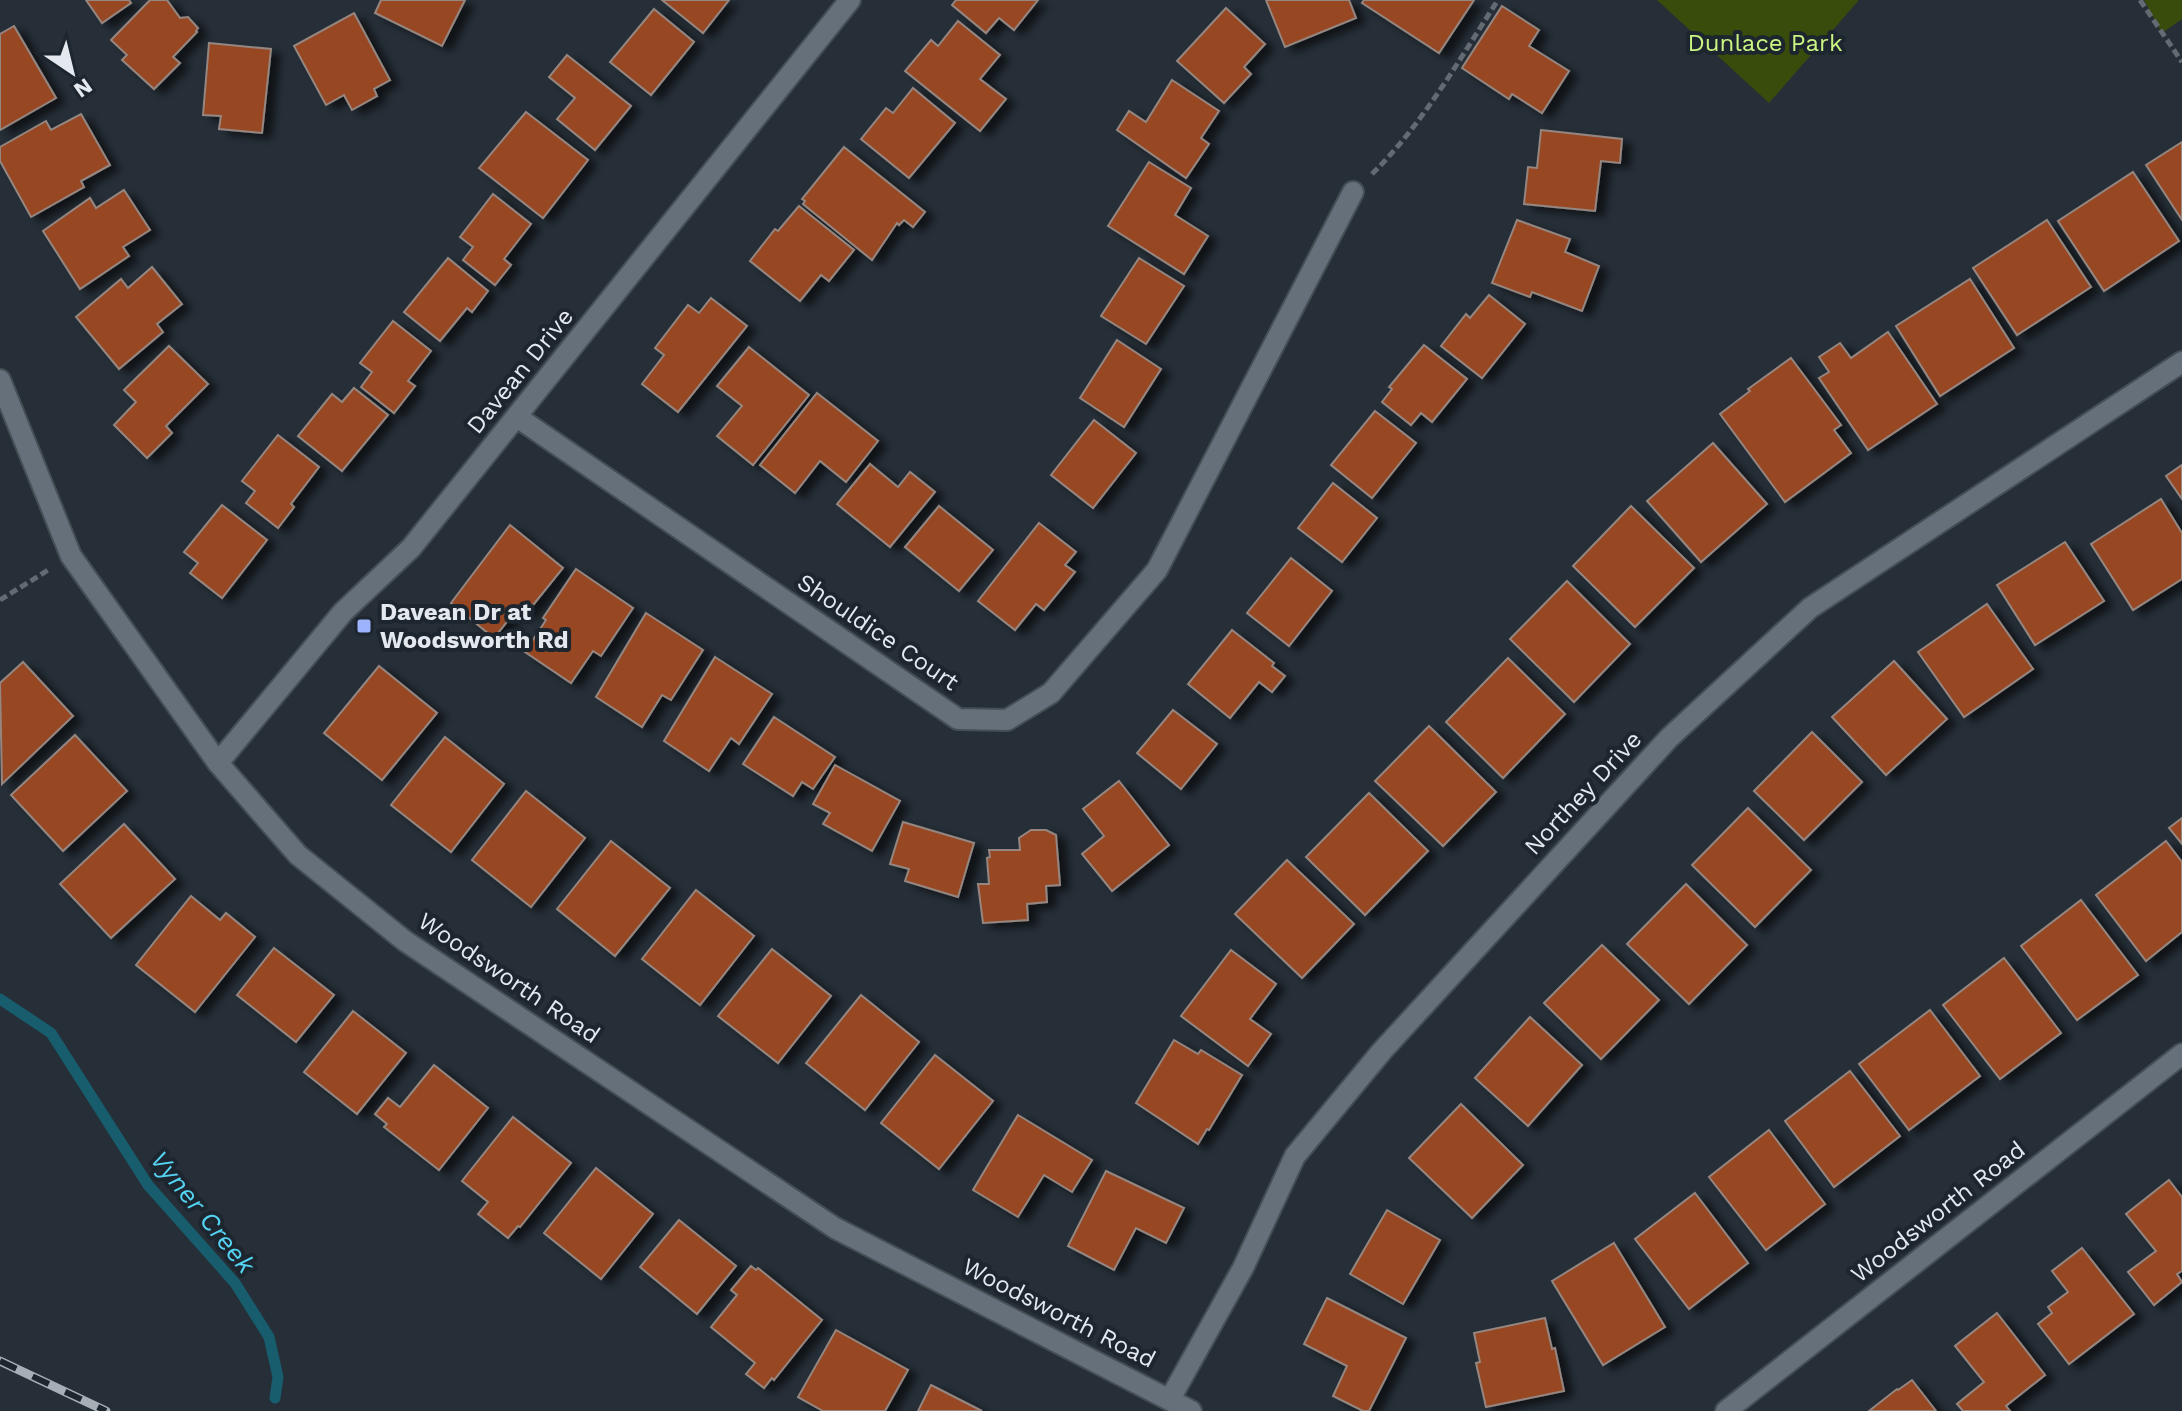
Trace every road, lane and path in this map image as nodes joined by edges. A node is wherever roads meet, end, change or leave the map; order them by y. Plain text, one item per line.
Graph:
1 (850, 0) edge
2 (1498, 0) edge
3 (2140, 0) edge
4 (2182, 62) edge
5 (1353, 192) joint
6 (2182, 362) edge
7 (0, 380) edge
8 (517, 417) junction
9 (71, 556) junction
10 (0, 600) edge
11 (218, 763) junction
12 (2182, 1054) edge
13 (1170, 1399) junction
14 (1191, 1411) edge
15 (1726, 1411) edge

1 - 8 street, Davean Drive
2 - 5 path
3 - 4 path
5 - 8 street, Shouldice Court
6 - 13 street, Northey Drive
7 - 9 street, Woodsworth Road
8 - 11 street, Davean Drive
9 - 10 path
9 - 11 street, Woodsworth Road
11 - 13 street, Woodsworth Road
12 - 15 street, Woodsworth Road
13 - 14 street, Woodsworth Road

